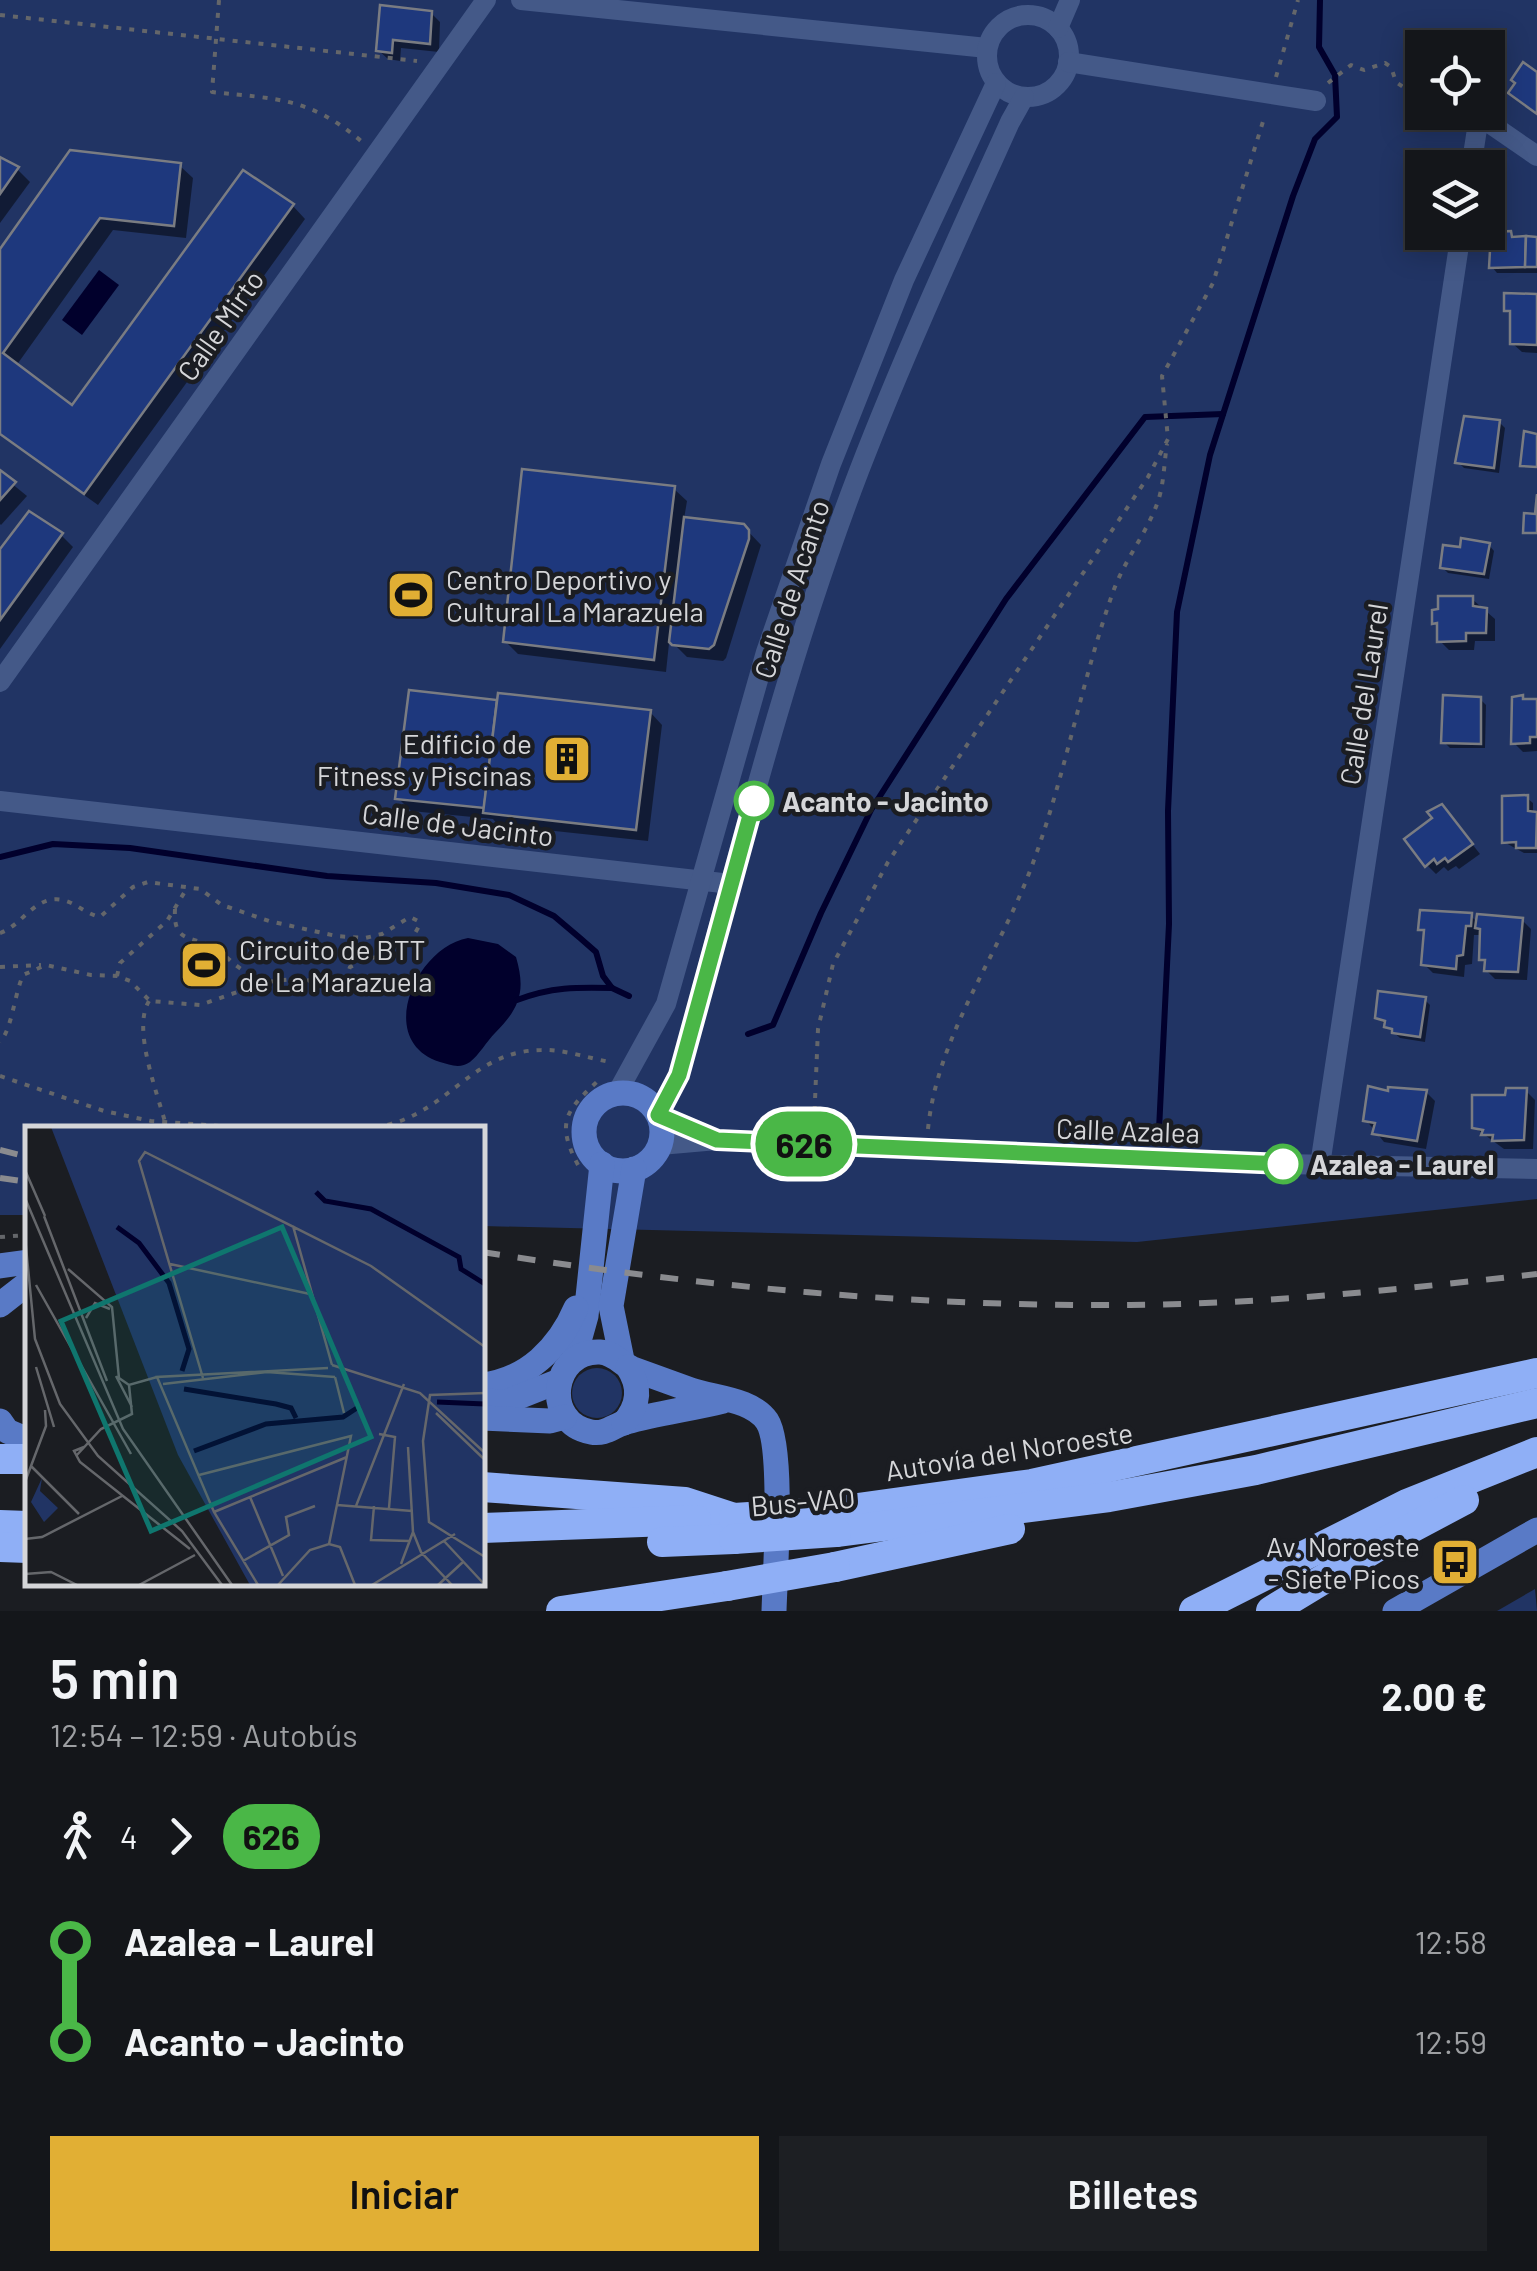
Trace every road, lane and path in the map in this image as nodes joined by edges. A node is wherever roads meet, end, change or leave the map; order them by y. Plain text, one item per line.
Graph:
1 (219, 0) edge
2 (486, 0) edge
3 (521, 0) edge
4 (1070, 0) edge
5 (1298, 0) edge
6 (1035, 7) edge
7 (0, 14) edge
8 (1058, 28) junction
9 (218, 39) junction
10 (987, 48) junction
11 (422, 62) dead end
12 (1068, 62) junction
13 (996, 83) junction
14 (1405, 88) edge
15 (1272, 94) junction
16 (1024, 97) junction
17 (1316, 101) joint
18 (364, 144) dead end
19 (1474, 150) edge
20 (1537, 156) edge
21 (1458, 250) edge
22 (1168, 439) junction
23 (0, 682) edge
24 (0, 801) edge
25 (701, 879) junction
26 (730, 884) junction
27 (187, 886) junction
28 (175, 909) junction
29 (0, 933) edge
30 (46, 965) junction
31 (0, 967) edge
32 (116, 976) junction
33 (244, 991) junction
34 (150, 1001) junction
35 (0, 1042) edge
36 (0, 1076) edge
37 (617, 1093) junction
38 (658, 1115) junction
39 (165, 1122) junction
40 (220, 1126) edge
41 (382, 1126) edge
42 (717, 1140) junction
43 (813, 1144) junction
44 (660, 1145) junction
45 (926, 1149) junction
46 (1320, 1164) junction
47 (591, 1169) junction
48 (634, 1169) junction
49 (1537, 1169) edge
50 (25, 1234) edge
51 (0, 1237) edge
52 (25, 1262) edge
53 (0, 1266) edge
54 (25, 1285) edge
55 (587, 1292) junction
56 (0, 1306) edge
57 (625, 1364) junction
58 (566, 1370) junction
59 (1537, 1374) edge
60 (485, 1384) edge
61 (723, 1401) junction
62 (485, 1402) edge
63 (1537, 1403) edge
64 (565, 1417) junction
65 (485, 1418) edge
66 (0, 1421) edge
67 (624, 1423) junction
68 (25, 1439) edge
69 (1537, 1452) edge
70 (1537, 1464) edge
71 (1256, 1470) junction
72 (485, 1487) edge
73 (836, 1522) junction
74 (0, 1525) edge
75 (25, 1526) edge
76 (485, 1528) edge
77 (734, 1529) junction
78 (1537, 1530) edge
79 (485, 1548) edge
80 (561, 1611) edge
81 (774, 1611) edge
82 (1194, 1611) edge
83 (1272, 1611) edge
84 (1394, 1611) edge

1 - 9 path
2 - 23 street, Calle Mirto
3 - 10 street
4 - 8 street
5 - 15 path
6 - 8 street
6 - 10 street
7 - 9 path
8 - 12 street
9 - 11 path
9 - 18 path
10 - 13 street
12 - 15 street
12 - 16 street
13 - 16 street
13 - 25 street, Calle de Acanto
14 - 17 path
15 - 17 street
15 - 22 path
16 - 26 street, Calle de Acanto
19 - 20 street
21 - 46 street, Calle del Laurel
22 - 43 path
22 - 45 path
24 - 25 street, Calle de Jacinto
25 - 26 street, Calle de Jacinto
25 - 37 street, Calle de Acanto
26 - 38 street, Calle de Acanto
27 - 28 path
27 - 29 path
27 - 33 path
28 - 32 path
28 - 33 path
30 - 31 path
30 - 32 path
30 - 35 path
32 - 34 path
33 - 34 path
34 - 39 path
36 - 39 path
37 - 38 street
37 - 47 street
38 - 42 street, Calle Azalea
38 - 44 street
39 - 40 path
41 - 47 path
42 - 43 street, Calle Azalea
42 - 44 street, Calle Azalea
43 - 45 street, Calle Azalea
44 - 48 street
45 - 46 street, Calle Azalea
46 - 49 street, Calle Azalea
47 - 48 street
47 - 55 street
48 - 57 street
50 - 51 path
52 - 53 street
54 - 56 street
55 - 58 street
55 - 60 street
57 - 58 street
57 - 61 street
57 - 67 street
58 - 62 street
58 - 64 street
59 - 73 highway, Autovía del Noroeste
61 - 67 street
61 - 81 street
63 - 71 highway, Bus-VAO
64 - 65 street
64 - 67 street
66 - 68 street
69 - 82 highway
70 - 83 highway
71 - 73 highway, Bus-VAO
71 - 80 highway, bridge
72 - 77 highway
73 - 77 highway, Bus-VAO, bridge
74 - 75 highway
76 - 77 highway
77 - 79 highway, Bus-VAO
78 - 84 street

